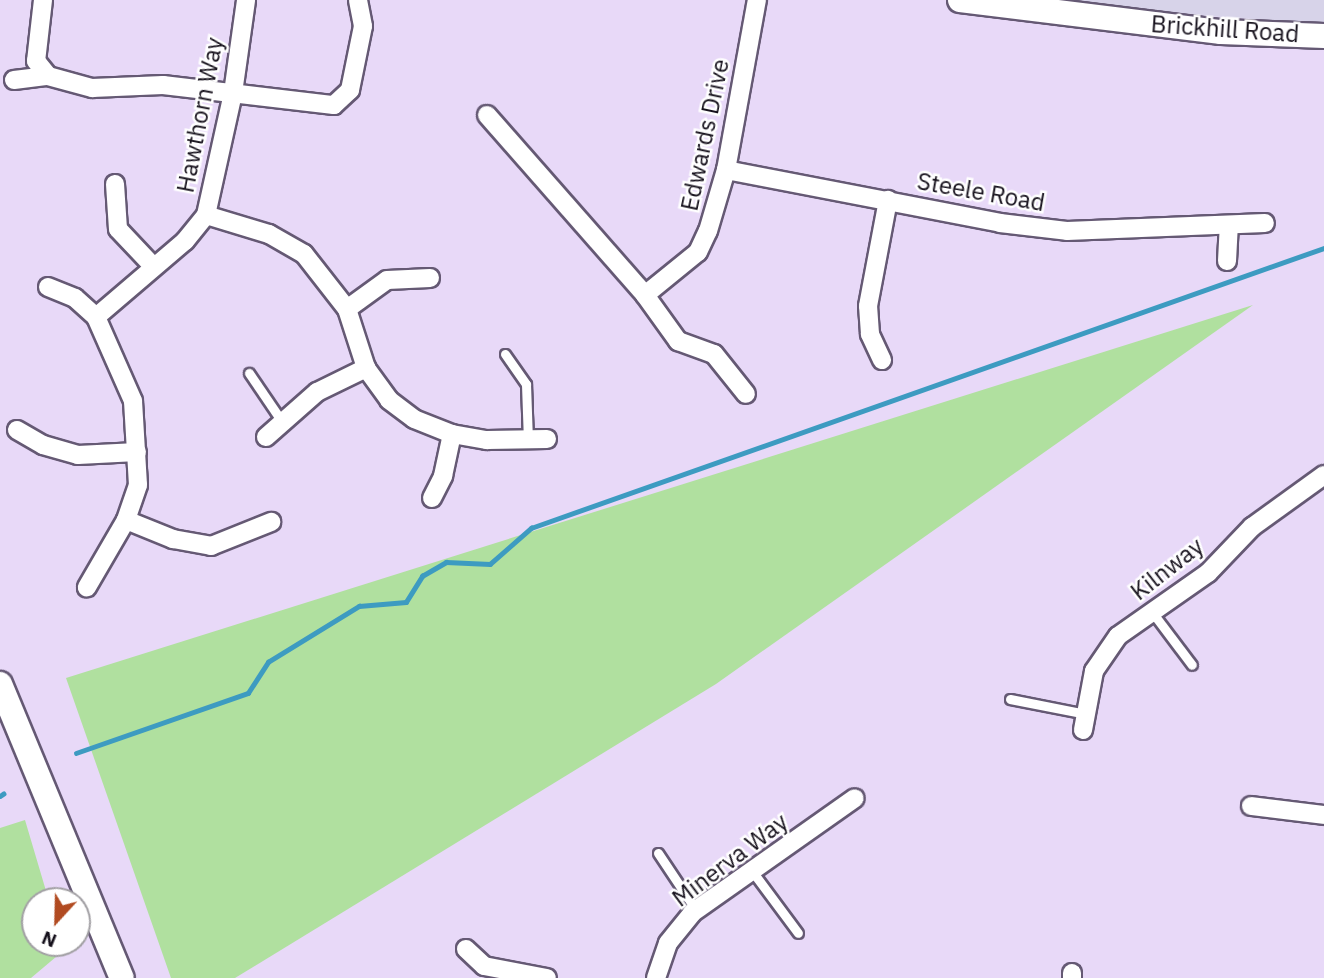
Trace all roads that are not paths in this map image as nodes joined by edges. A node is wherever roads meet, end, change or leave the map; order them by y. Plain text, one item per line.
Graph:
1 (43, 0) edge
2 (246, 0) edge
3 (358, 0) edge
4 (757, 0) edge
5 (960, 0) edge
6 (1031, 5) edge
7 (1324, 36) edge
8 (48, 76) junction
9 (14, 80) dead end
10 (233, 93) junction
11 (487, 115) dead end
12 (726, 170) junction
13 (115, 184) dead end
14 (888, 201) junction
15 (206, 215) junction
16 (1265, 223) dead end
17 (1229, 225) junction
18 (1227, 261) dead end
19 (152, 265) junction
20 (430, 278) dead end
21 (48, 287) dead end
22 (645, 295) junction
23 (347, 309) junction
24 (96, 317) junction
25 (505, 354) dead end
26 (882, 360) dead end
27 (366, 368) junction
28 (249, 373) dead end
29 (746, 394) dead end
30 (283, 423) junction
31 (17, 430) dead end
32 (452, 434) junction
33 (266, 437) dead end
34 (547, 439) dead end
35 (528, 440) junction
36 (137, 452) junction
37 (1324, 475) edge
38 (432, 498) dead end
39 (126, 520) junction
40 (271, 522) dead end
41 (87, 587) dead end
42 (1152, 612) junction
43 (1192, 666) dead end
44 (0, 684) edge
45 (1010, 699) dead end
46 (1085, 722) joint
47 (855, 798) dead end
48 (1251, 806) dead end
49 (1324, 815) edge
50 (658, 853) dead end
51 (752, 871) junction
52 (696, 910) junction
53 (798, 933) dead end
54 (466, 949) dead end
55 (122, 978) edge
56 (547, 978) edge
57 (656, 978) edge

1 - 8 street
2 - 10 street, Hawthorn Way
3 - 10 street
4 - 12 street, Edwards Drive
5 - 6 street, Brickhill Road
6 - 7 street, Brickhill Road
8 - 9 street
8 - 10 street
10 - 15 street, Hawthorn Way
11 - 22 street
12 - 14 street, Steele Road
12 - 22 street, Edwards Drive
13 - 19 street
14 - 17 street, Steele Road
14 - 26 street
15 - 19 street, Hawthorn Way
15 - 23 street
16 - 17 street, Steele Road
17 - 18 street
19 - 24 street, Hawthorn Way
20 - 23 street
21 - 24 street
22 - 29 street
23 - 27 street
24 - 36 street
25 - 35 lane
27 - 30 street
27 - 32 street
28 - 30 lane
30 - 33 street
31 - 36 street
32 - 35 street
32 - 38 street
34 - 35 street
36 - 39 street
37 - 42 street, Kilnway
39 - 40 street
39 - 41 street
42 - 43 lane
42 - 46 street, Kilnway
44 - 55 street
45 - 46 lane
47 - 51 street, Minerva Way
48 - 49 street
50 - 52 lane
51 - 52 street, Minerva Way
51 - 53 lane
52 - 57 street, Minerva Way
54 - 56 street

